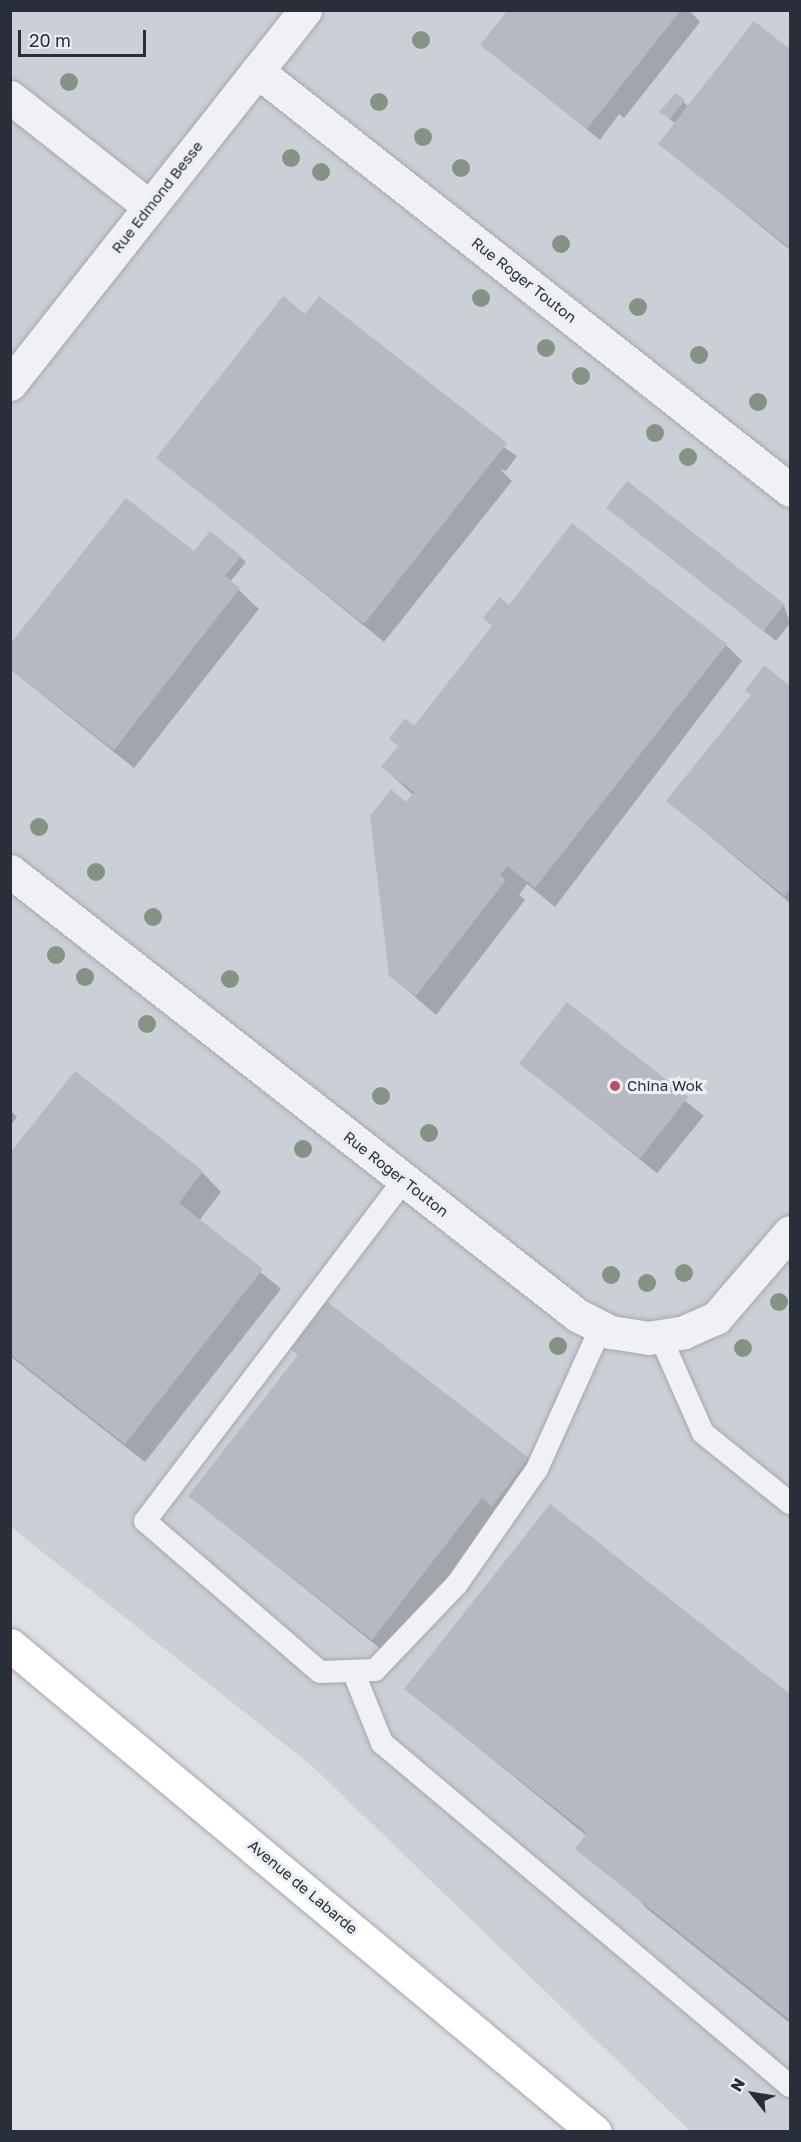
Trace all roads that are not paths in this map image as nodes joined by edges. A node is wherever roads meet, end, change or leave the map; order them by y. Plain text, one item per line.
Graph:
1 (305, 10) edge
2 (257, 71) junction
3 (10, 97) edge
4 (150, 207) junction
5 (10, 384) edge
6 (790, 490) edge
7 (10, 871) edge
8 (404, 1180) junction
9 (790, 1232) edge
10 (601, 1327) junction
11 (660, 1336) junction
12 (790, 1503) edge
13 (10, 1645) edge
14 (353, 1671) junction
15 (790, 2086) edge
16 (595, 2132) edge

1 - 2 street, Rue Edmond Besse
2 - 4 street, Rue Edmond Besse
2 - 6 street, Rue Roger Touton
3 - 4 street
4 - 5 street, Rue Edmond Besse
7 - 8 street, Rue Roger Touton
8 - 10 street, Rue Roger Touton
8 - 14 lane
9 - 11 street, Rue Roger Touton
10 - 11 street, Rue Roger Touton
10 - 14 lane
11 - 12 lane
13 - 16 main road, Avenue de Labarde
14 - 15 lane

